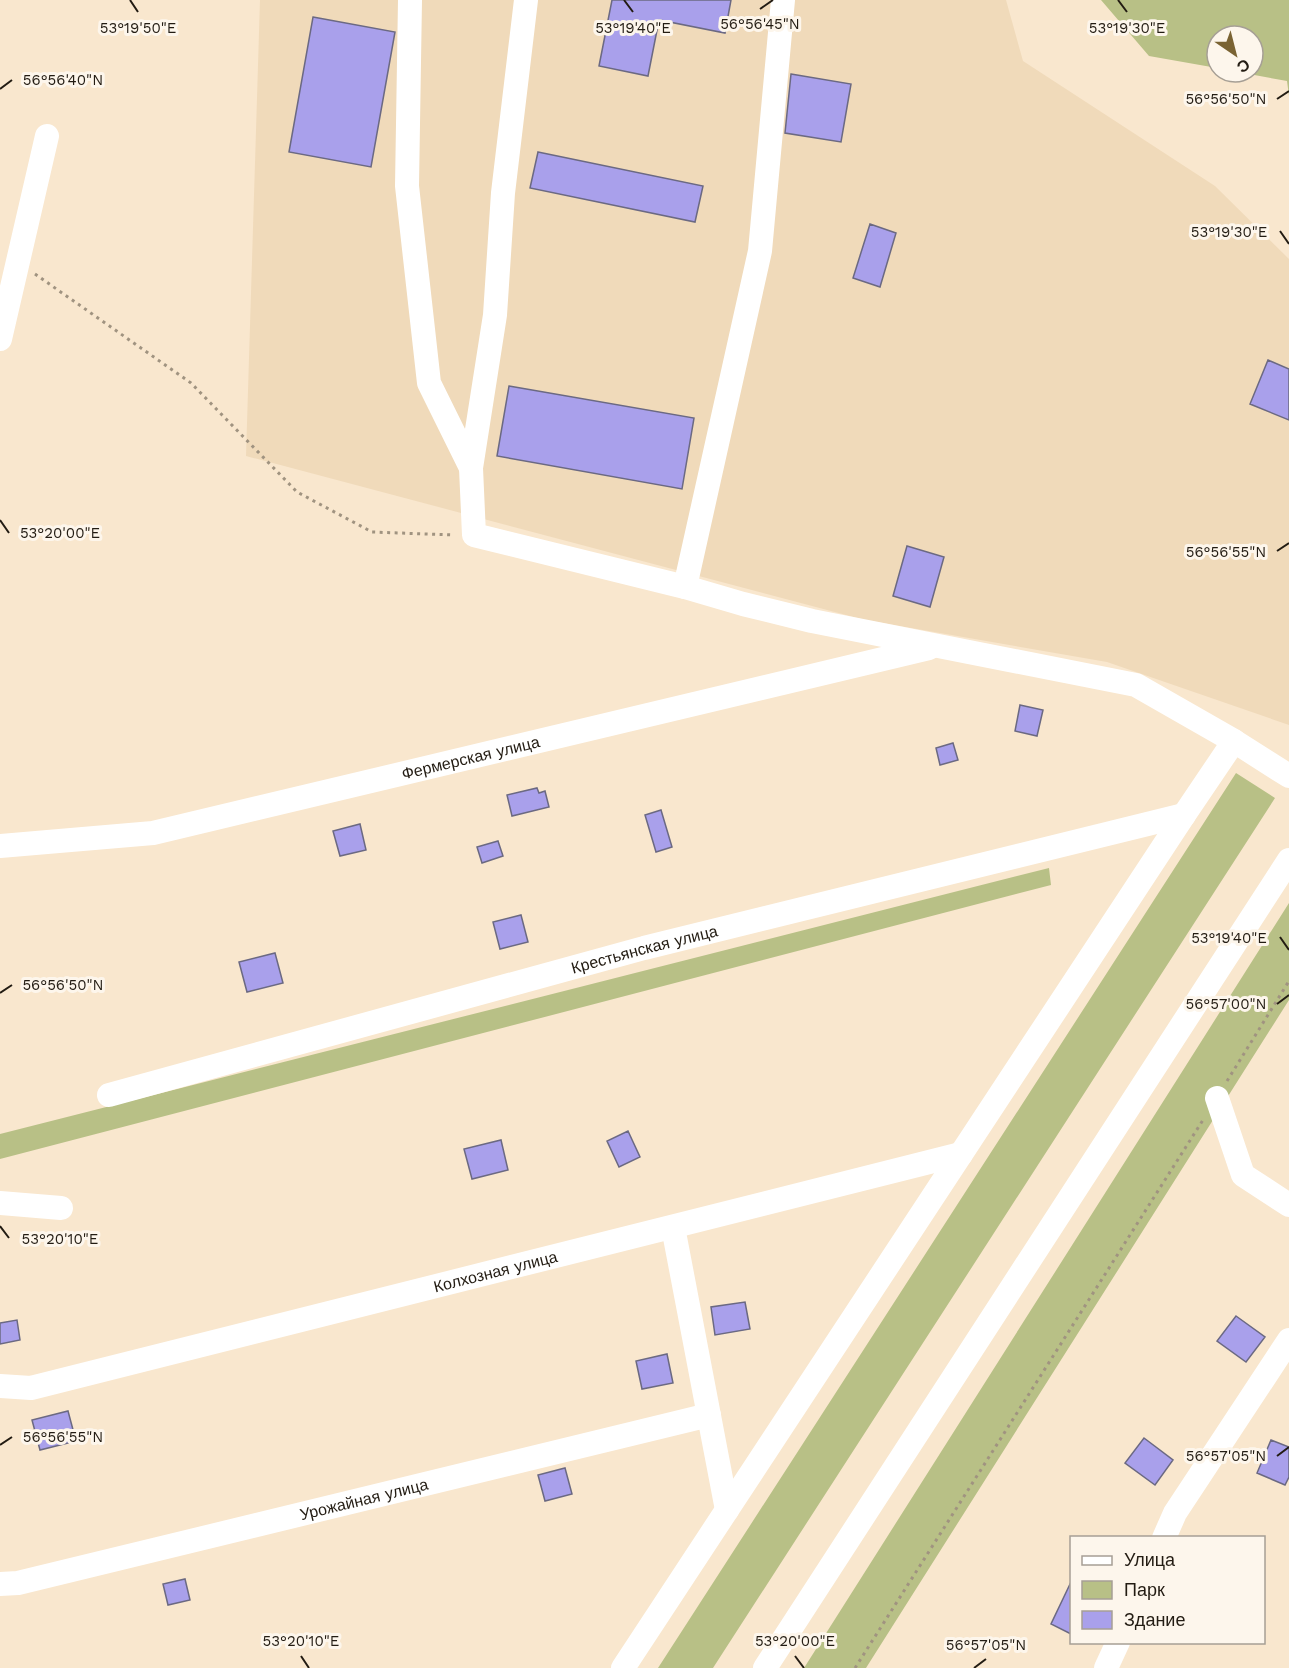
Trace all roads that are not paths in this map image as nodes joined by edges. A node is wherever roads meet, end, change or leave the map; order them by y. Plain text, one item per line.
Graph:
1 (410, 0) edge
2 (526, 0) edge
3 (783, 0) edge
4 (47, 136) dead end
5 (0, 339) edge
6 (471, 468) junction
7 (685, 587) junction
8 (937, 646) junction
9 (1234, 741) junction
10 (1289, 776) edge
11 (1184, 815) junction
12 (0, 846) edge
13 (1289, 860) edge
14 (109, 1095) dead end
15 (1217, 1098) road end
16 (961, 1154) junction
17 (0, 1203) edge
18 (1289, 1205) edge
19 (61, 1208) dead end
20 (673, 1227) junction
21 (1289, 1340) edge
22 (0, 1386) edge
23 (709, 1415) junction
24 (728, 1510) junction
25 (1165, 1536) edge
26 (9, 1583) edge
27 (1117, 1644) edge
28 (623, 1668) edge
29 (765, 1668) edge
30 (1106, 1668) edge

1 - 6 street
2 - 6 street
3 - 7 street
4 - 5 street
6 - 7 street
7 - 8 street
8 - 9 street
8 - 12 street, Фермерская улица
9 - 10 street
9 - 11 street
11 - 14 street, Крестьянская улица
11 - 16 street
13 - 29 street
15 - 18 street
16 - 20 street, Колхозная улица
16 - 24 street
17 - 19 street
20 - 22 street, Колхозная улица
20 - 23 street
21 - 25 street
23 - 24 street
23 - 26 street, Урожайная улица
24 - 28 street
27 - 30 street

